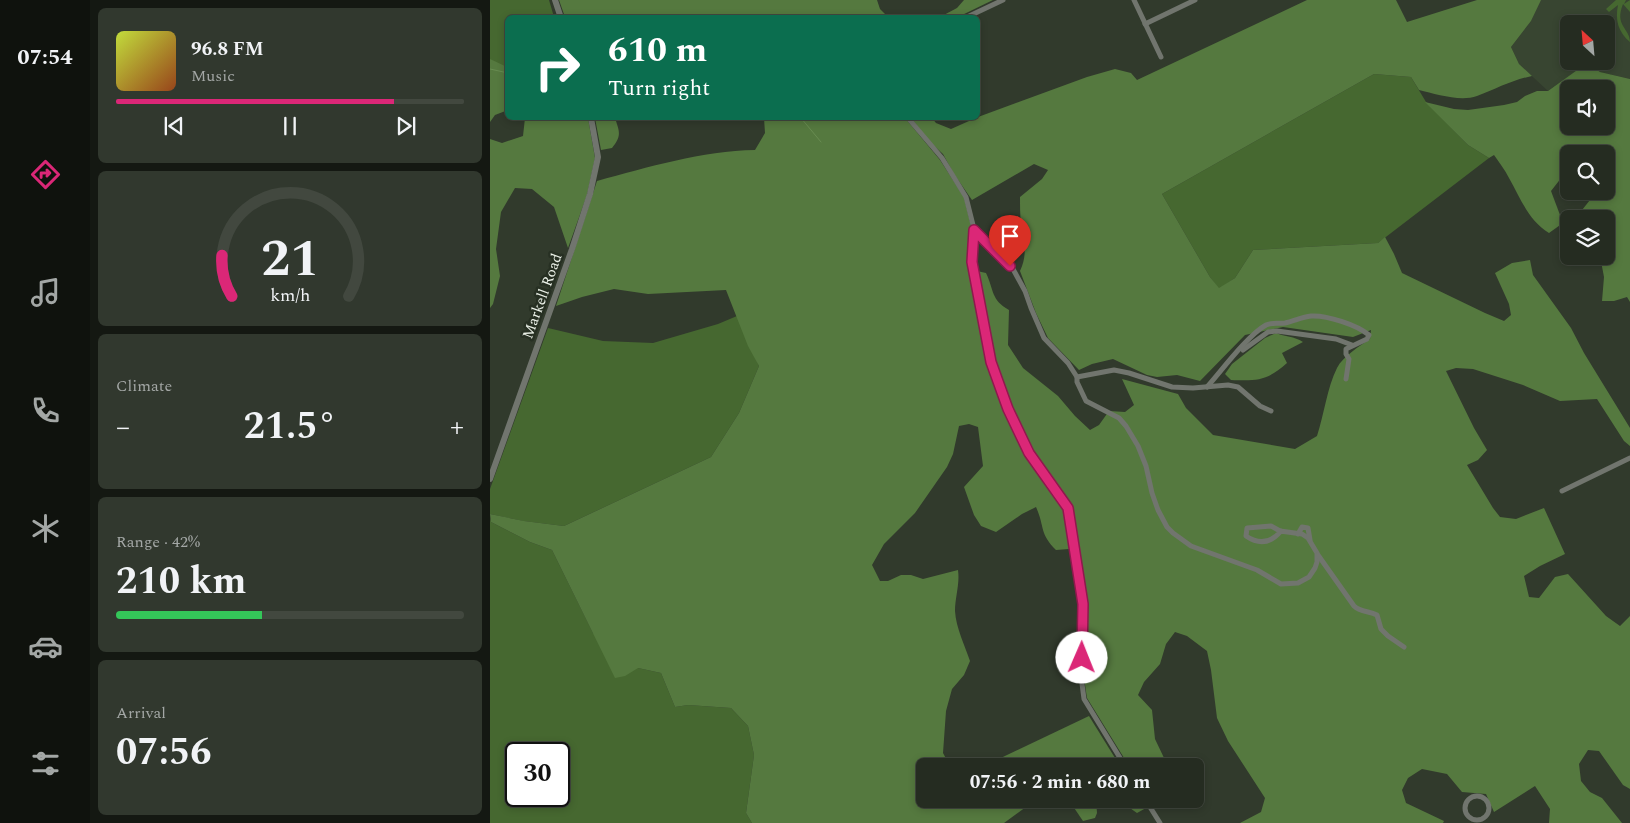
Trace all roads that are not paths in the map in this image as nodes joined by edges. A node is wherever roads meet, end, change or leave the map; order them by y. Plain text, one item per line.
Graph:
1 (555, 0) edge
2 (1003, 0) edge
3 (1134, 0) edge
4 (1195, 0) edge
5 (560, 15) edge
6 (972, 15) edge
7 (1145, 24) junction
8 (1161, 57) dead end
9 (592, 120) edge
10 (910, 120) edge
11 (974, 230) junction
12 (1352, 345) junction
13 (1236, 355) junction
14 (1077, 377) junction
15 (1346, 379) dead end
16 (1208, 386) junction
17 (1271, 411) dead end
18 (1630, 458) edge
19 (490, 479) edge
20 (1562, 491) dead end
21 (1281, 531) junction
22 (1298, 534) junction
23 (1310, 540) junction
24 (1318, 555) junction
25 (1404, 647) dead end
26 (1120, 758) edge
27 (1151, 808) edge
28 (1486, 818) junction
29 (1160, 823) edge
30 (1490, 823) edge

1 - 5 street
2 - 6 street
3 - 7 street
4 - 7 street
7 - 8 street
9 - 19 street, Markell Road
10 - 11 street
11 - 14 street
11 - 26 street
12 - 13 street
12 - 13 street
12 - 15 street
13 - 16 street
14 - 16 street
14 - 24 street
16 - 17 street
18 - 20 street
21 - 21 street
21 - 22 street
22 - 23 street
22 - 23 street
23 - 24 street
24 - 25 street
27 - 29 street
28 - 28 street
28 - 30 street

